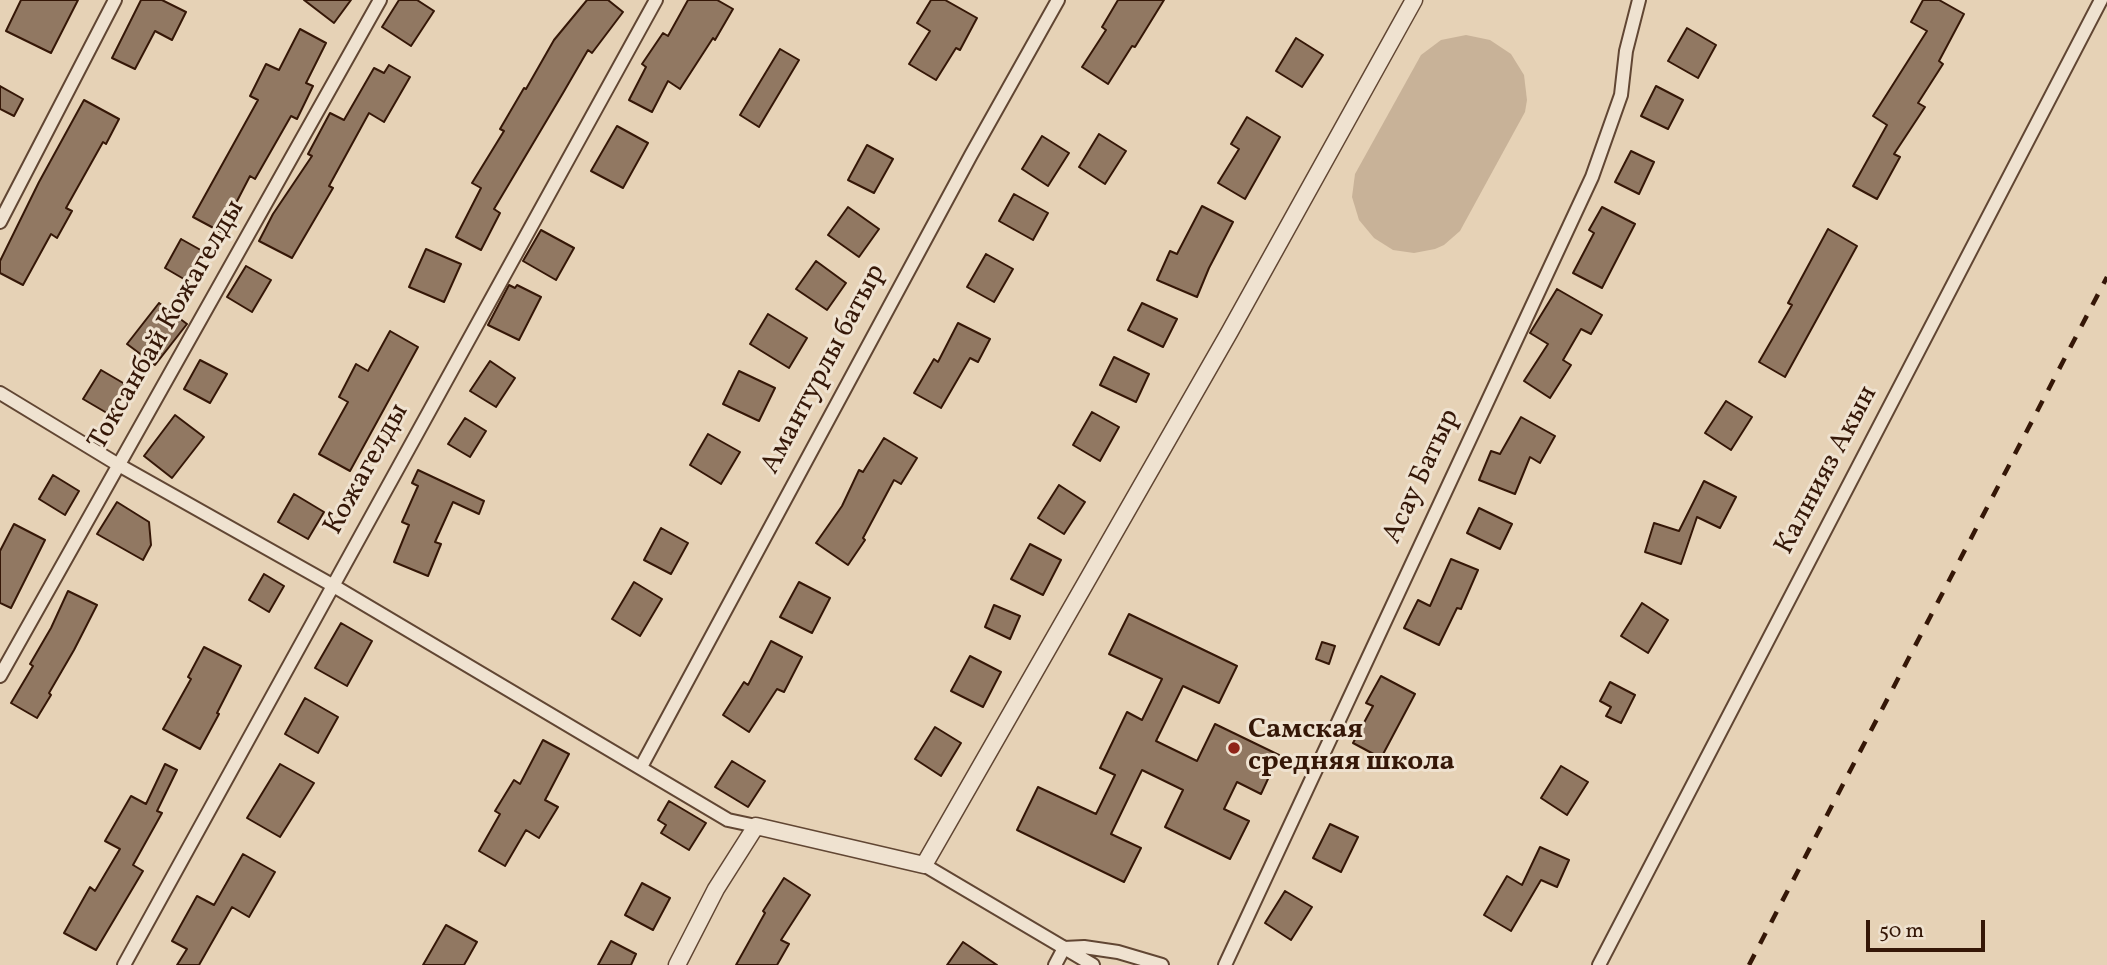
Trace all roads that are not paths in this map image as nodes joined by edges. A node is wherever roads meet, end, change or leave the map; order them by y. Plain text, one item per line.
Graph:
1 (115, 0) edge
2 (380, 0) edge
3 (656, 0) edge
4 (1058, 0) edge
5 (1414, 0) edge
6 (1639, 0) edge
7 (2101, 0) edge
8 (0, 222) edge
9 (0, 393) edge
10 (117, 464) junction
11 (332, 585) junction
12 (0, 676) edge
13 (641, 767) junction
14 (756, 826) junction
15 (924, 865) junction
16 (1064, 948) junction
17 (124, 965) edge
18 (677, 965) edge
19 (1055, 965) edge
20 (1093, 965) edge
21 (1162, 965) edge
22 (1225, 965) edge
23 (1598, 965) edge

1 - 8 street
2 - 10 street, Токсанбай Кожагелды
3 - 11 street, Кожагелды
4 - 13 street, Амантурлы батыр
5 - 15 street
6 - 22 street, Асау Батыр
7 - 23 street, Калнияз Акын
9 - 10 street
10 - 11 street
10 - 12 street, Токсанбай Кожагелды
11 - 13 street
11 - 17 street, Кожагелды
13 - 14 street
14 - 15 street
14 - 18 street
15 - 16 street
16 - 19 street
16 - 20 street
16 - 21 street

